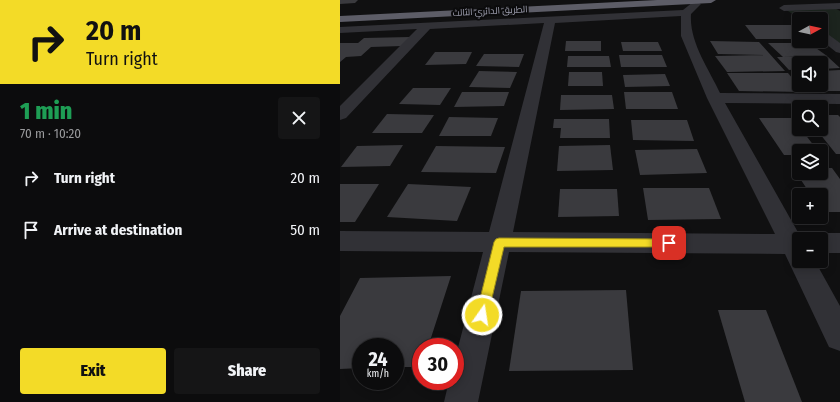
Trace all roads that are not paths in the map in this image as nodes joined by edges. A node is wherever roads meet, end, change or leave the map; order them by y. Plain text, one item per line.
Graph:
1 (705, 0) edge
2 (596, 2) edge
3 (838, 8) edge
4 (340, 13) edge
5 (686, 13) junction
6 (792, 14) edge
7 (340, 19) edge
8 (550, 20) junction
9 (427, 26) junction
10 (340, 30) edge
11 (828, 40) edge
12 (840, 49) edge
13 (715, 98) junction
14 (840, 99) edge
15 (340, 115) edge
16 (792, 240) edge
17 (340, 241) edge
18 (499, 242) junction
19 (828, 243) edge
20 (840, 243) edge
21 (792, 251) edge
22 (806, 268) edge
23 (840, 336) edge
24 (461, 402) edge

1 - 2 highway, الطريق الدائري الثالث
1 - 5 street
2 - 4 highway, الطريق الدائري الثالث
2 - 7 highway, الطريق الدائري الثالث
3 - 6 street
5 - 8 street
5 - 13 street
8 - 9 street
8 - 18 street
9 - 10 street
9 - 15 street
11 - 12 street
13 - 14 street
13 - 16 street
17 - 18 street
18 - 21 street
18 - 24 street
19 - 20 street
22 - 23 street

